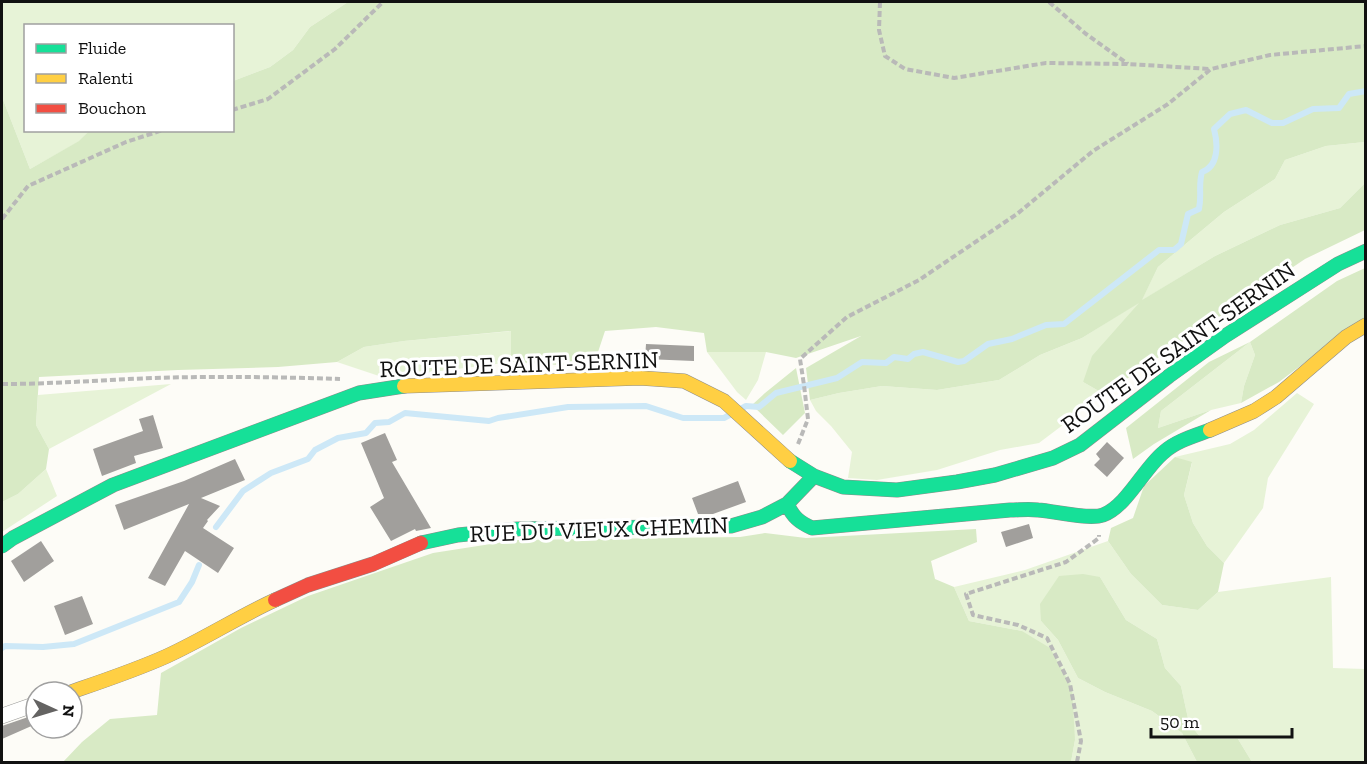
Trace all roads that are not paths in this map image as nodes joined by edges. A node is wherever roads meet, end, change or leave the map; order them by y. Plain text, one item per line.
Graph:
1 (1365, 251) edge
2 (1365, 325) edge
3 (814, 477) junction
4 (787, 504) junction
5 (2, 546) edge
6 (84, 687) edge
7 (24, 708) edge
8 (2, 716) edge

1 - 3 street, ROUTE DE SAINT-SERNIN
2 - 4 street
3 - 4 street, RUE DU VIEUX CHEMIN
3 - 5 street, ROUTE DE SAINT-SERNIN
4 - 6 street, RUE DU VIEUX CHEMIN
7 - 8 street

